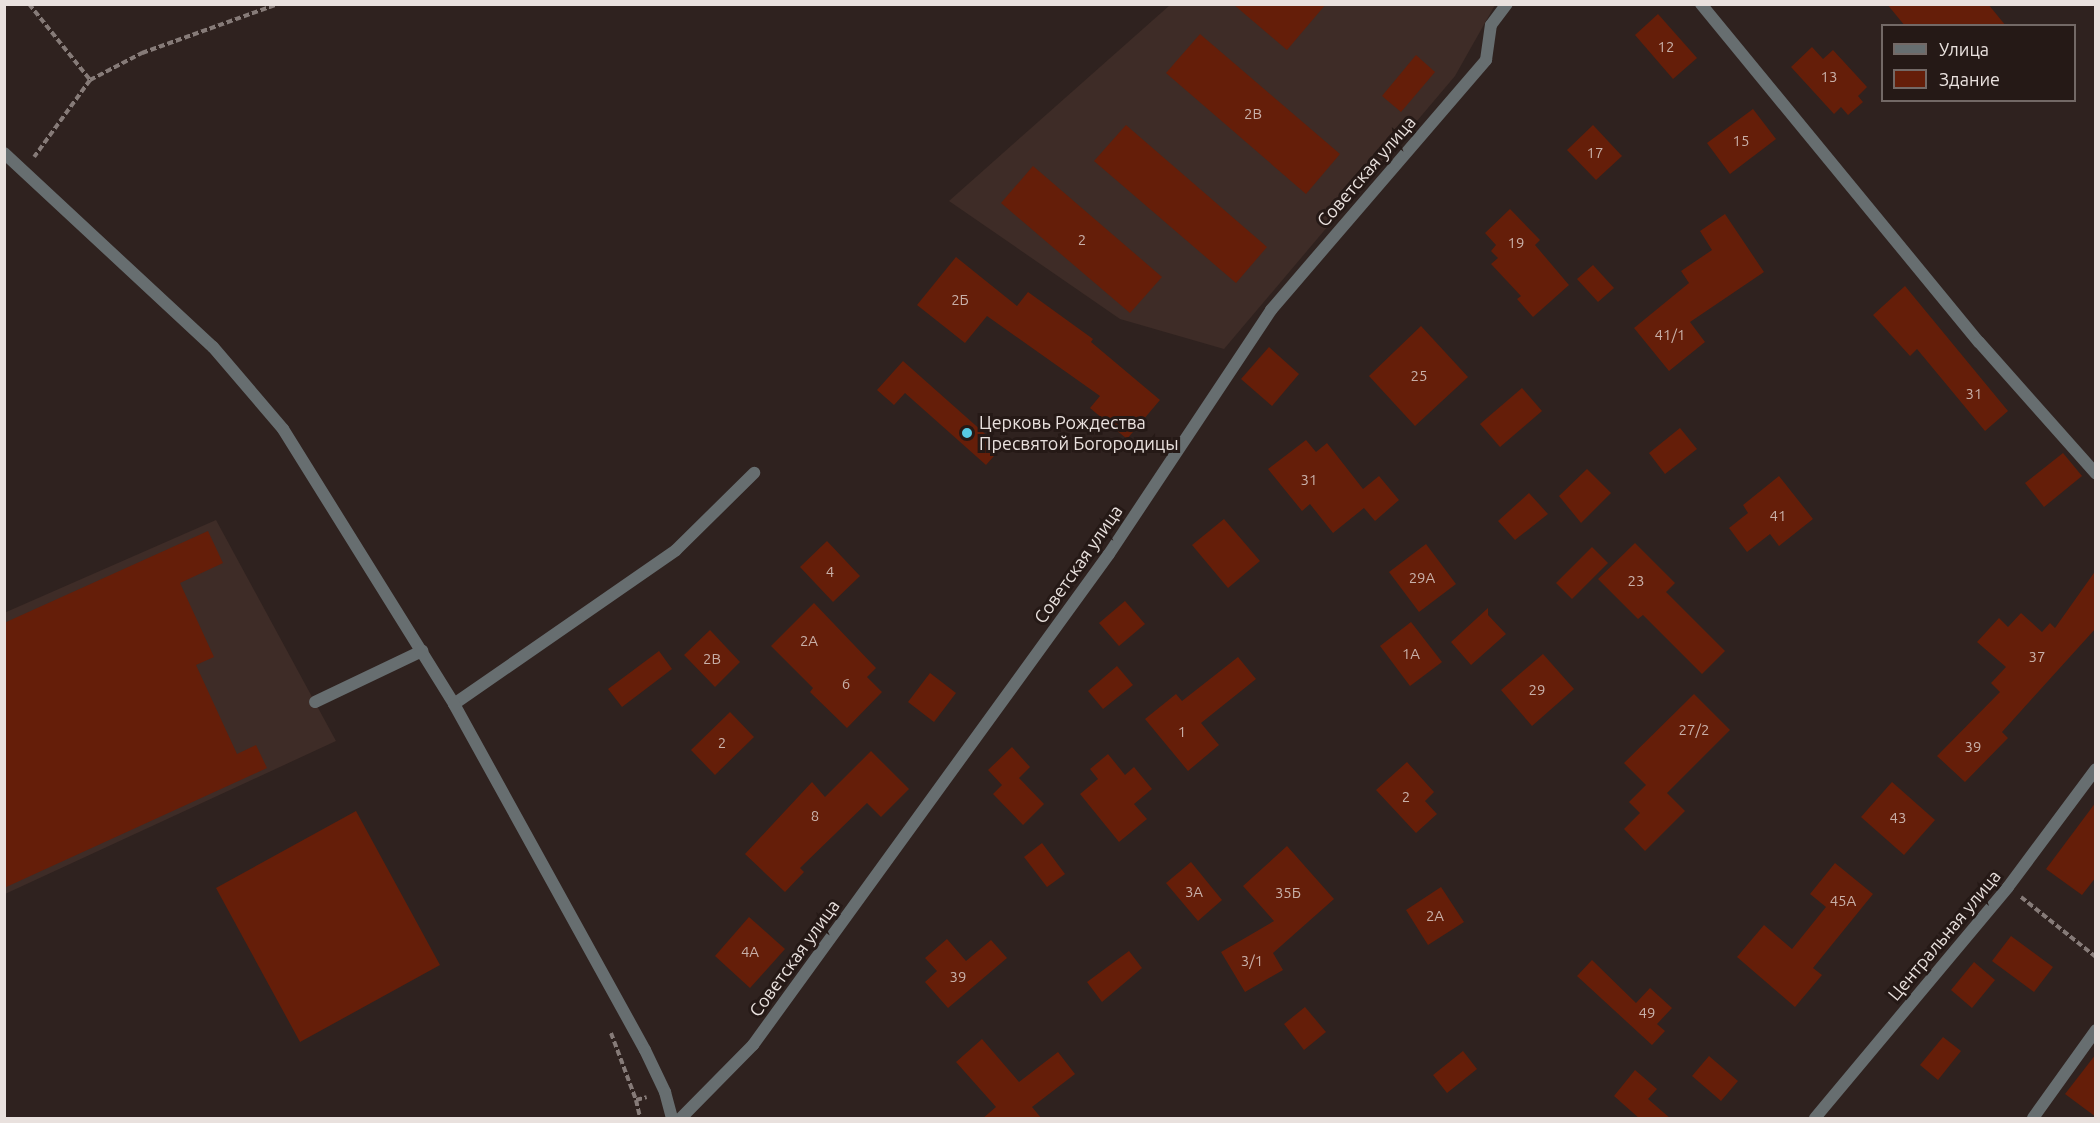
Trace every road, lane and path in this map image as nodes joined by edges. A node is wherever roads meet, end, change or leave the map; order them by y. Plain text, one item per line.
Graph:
1 (29, 4) edge
2 (278, 4) edge
3 (1507, 4) edge
4 (1701, 4) edge
5 (90, 80) junction
6 (4, 153) edge
7 (21, 171) junction
8 (754, 473) dead end
9 (2096, 474) edge
10 (422, 651) junction
11 (315, 702) dead end
12 (454, 704) junction
13 (2096, 769) edge
14 (2008, 887) junction
15 (2096, 957) edge
16 (608, 1026) dead end
17 (2096, 1030) edge
18 (665, 1092) junction
19 (636, 1100) junction
20 (640, 1119) edge
21 (672, 1119) edge
22 (681, 1119) edge
23 (1815, 1119) edge
24 (2033, 1119) edge

1 - 5 path
2 - 5 path
3 - 22 street, Советская улица
4 - 9 street
5 - 7 path
6 - 7 street
7 - 10 street
8 - 12 street
10 - 11 street
10 - 12 street
12 - 18 street
13 - 14 street, Центральная улица
14 - 15 path
14 - 23 street, Центральная улица
16 - 19 path
17 - 24 street
18 - 19 path
18 - 21 street
19 - 20 path

